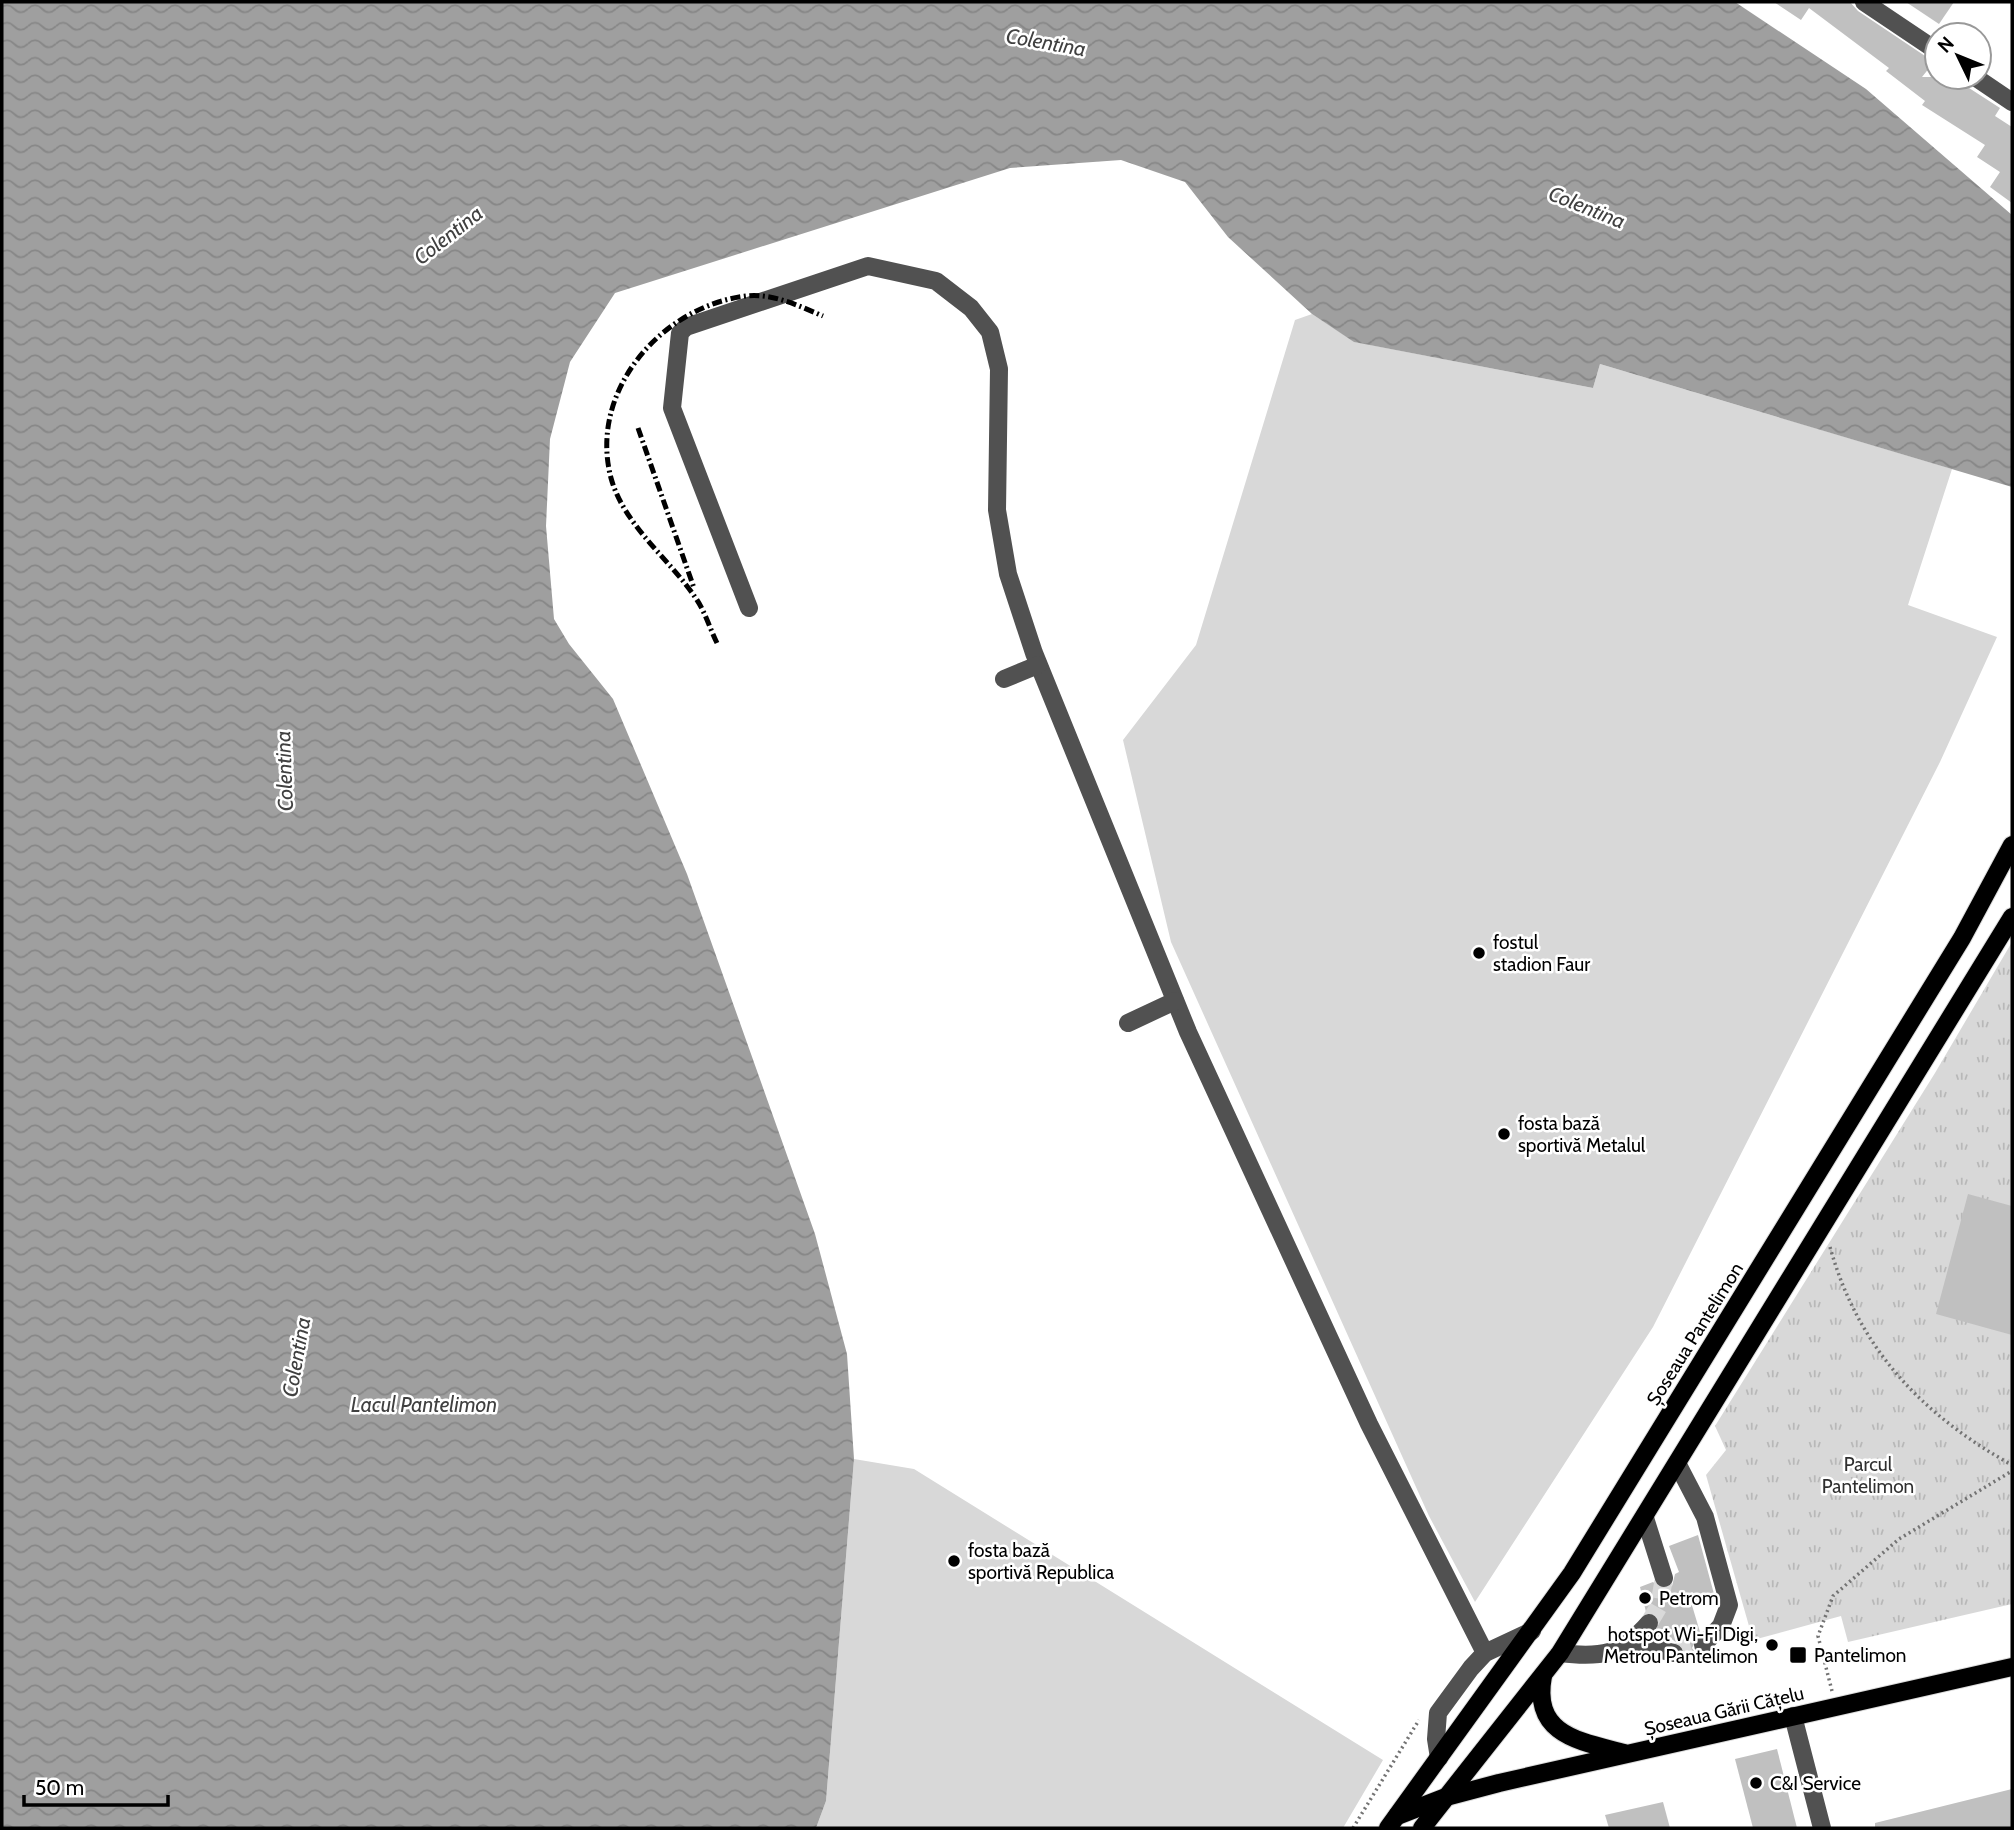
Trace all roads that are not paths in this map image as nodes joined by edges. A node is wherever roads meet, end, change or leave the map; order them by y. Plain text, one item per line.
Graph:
1 (1864, 2) edge
2 (1923, 42) edge
3 (1993, 89) edge
4 (2012, 102) edge
5 (749, 608) dead end
6 (1038, 665) junction
7 (1004, 679) dead end
8 (2012, 845) edge
9 (2012, 917) edge
10 (1175, 1001) junction
11 (1128, 1023) dead end
12 (1678, 1465) junction
13 (1646, 1518) junction
14 (1664, 1578) tunnel mouth
15 (1649, 1623) tunnel mouth
16 (1532, 1631) junction
17 (1631, 1643) junction
18 (1703, 1645) tunnel mouth
19 (1485, 1653) junction
20 (1560, 1653) junction
21 (1674, 1653) tunnel mouth
22 (2012, 1667) edge
23 (1543, 1676) junction
24 (1793, 1716) junction
25 (1628, 1755) junction
26 (1439, 1758) junction
27 (1447, 1797) junction
28 (1393, 1822) edge
29 (1422, 1828) edge
30 (1822, 1828) edge

1 - 2 street
3 - 4 street
5 - 6 street
6 - 7 street
6 - 10 street
8 - 16 main road, Șoseaua Pantelimon
9 - 12 main road
10 - 11 street
10 - 19 street
12 - 13 main road
12 - 18 street
13 - 14 street
13 - 20 main road
15 - 17 street
16 - 19 street
16 - 26 main road, Șoseaua Pantelimon
17 - 20 street
17 - 21 street
19 - 26 street
20 - 23 main road
22 - 24 main road, Șoseaua Gării Cățelu
23 - 25 main road
23 - 27 main road
24 - 25 main road, Șoseaua Gării Cățelu
24 - 30 street
25 - 27 main road, Șoseaua Gării Cățelu
26 - 27 main road
26 - 28 main road, Șoseaua Pantelimon
27 - 28 main road, Șoseaua Gării Cățelu
27 - 29 main road

